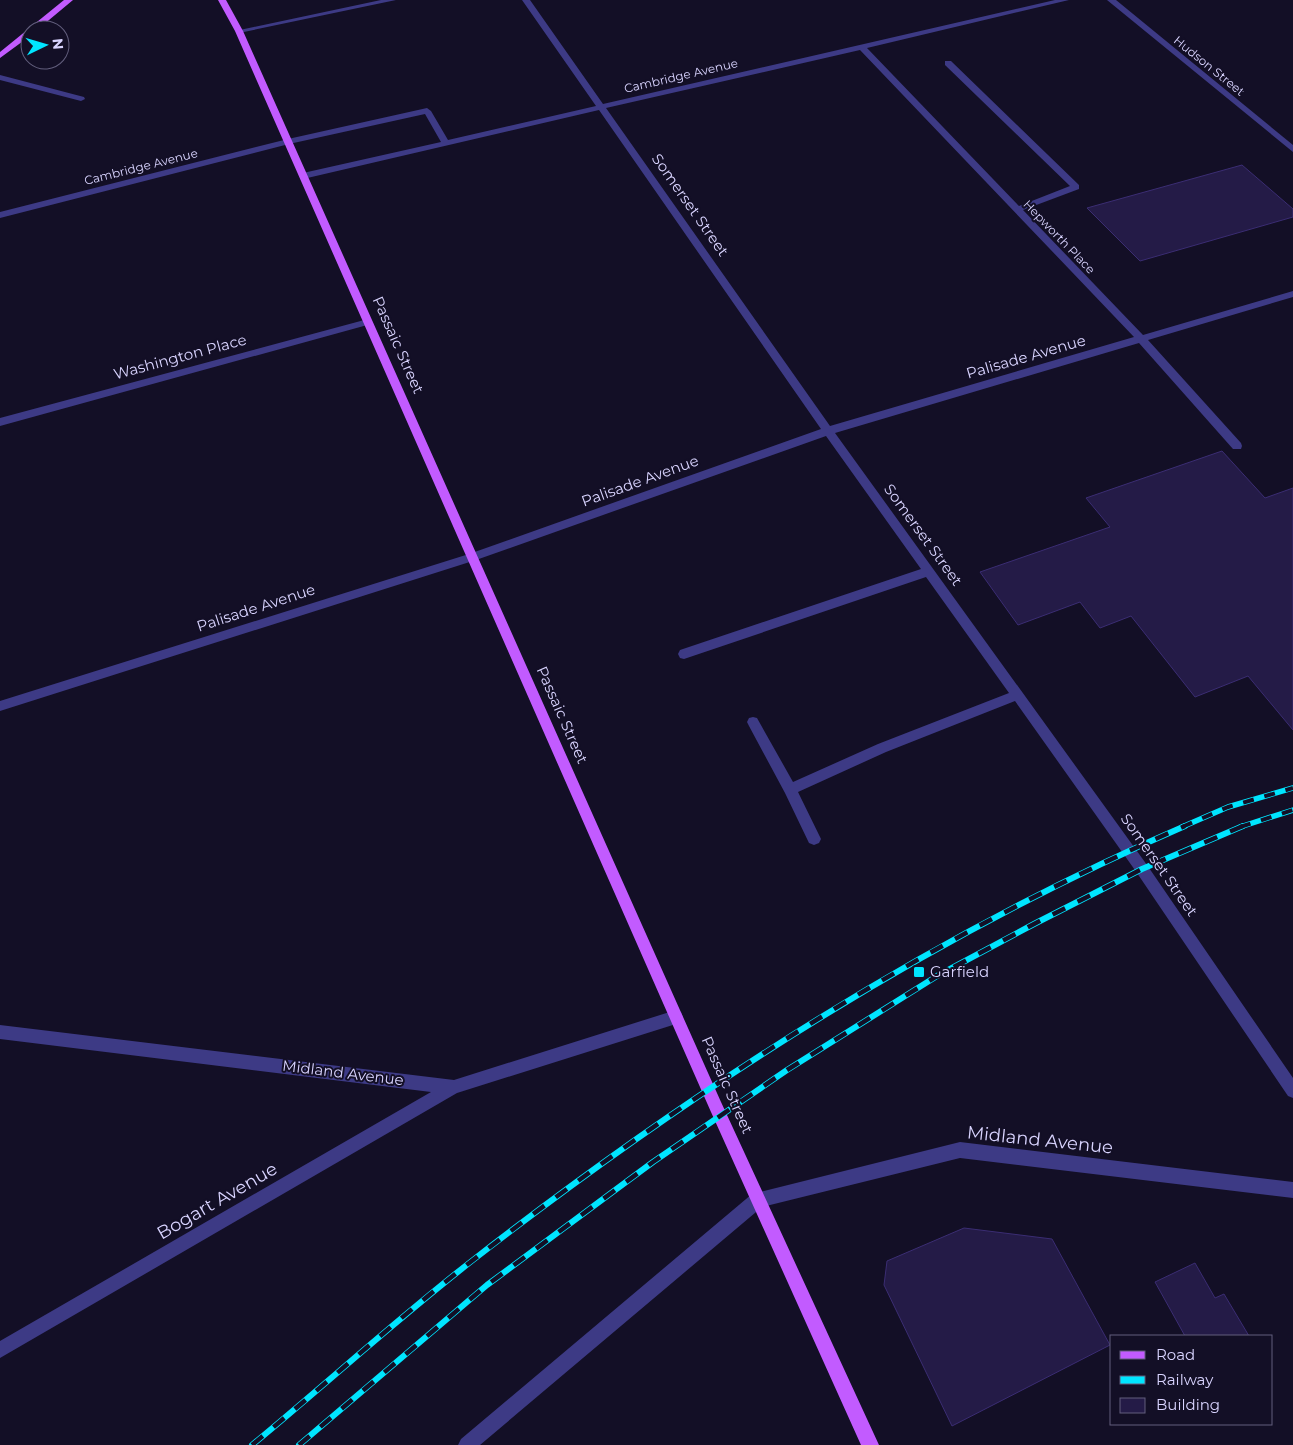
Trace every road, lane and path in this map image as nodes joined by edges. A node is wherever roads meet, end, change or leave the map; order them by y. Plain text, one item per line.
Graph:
1 (69, 0) edge
2 (222, 0) edge
3 (392, 0) edge
4 (526, 0) edge
5 (1065, 0) edge
6 (1111, 0) edge
7 (44, 20) edge
8 (239, 31) junction
9 (20, 40) edge
10 (862, 47) junction
11 (0, 56) edge
12 (948, 63) dead end
13 (0, 77) edge
14 (81, 99) dead end
15 (602, 107) junction
16 (288, 142) junction
17 (446, 143) junction
18 (1293, 149) edge
19 (303, 176) junction
20 (1016, 210) junction
21 (0, 215) edge
22 (1293, 294) edge
23 (368, 322) junction
24 (1142, 340) junction
25 (0, 422) edge
26 (828, 431) junction
27 (1237, 446) dead end
28 (472, 557) junction
29 (929, 571) junction
30 (684, 654) dead end
31 (1017, 695) junction
32 (0, 706) edge
33 (754, 722) dead end
34 (790, 789) junction
35 (814, 839) dead end
36 (676, 1017) junction
37 (0, 1032) edge
38 (454, 1087) junction
39 (1293, 1091) edge
40 (1293, 1190) edge
41 (758, 1200) junction
42 (0, 1350) edge
43 (467, 1445) edge
44 (870, 1445) edge

1 - 7 main road
2 - 8 main road, Passaic Street
3 - 8 street
4 - 15 street, Somerset Street
5 - 10 street, Cambridge Avenue
6 - 18 street, Hudson Street
8 - 16 main road, Passaic Street
9 - 11 main road
10 - 15 street, Cambridge Avenue
10 - 20 street, Hepworth Place
12 - 20 street
13 - 14 street
15 - 17 street, Cambridge Avenue
15 - 26 street, Somerset Street
16 - 17 street, Cambridge Avenue
16 - 19 main road, Passaic Street
16 - 21 street, Cambridge Avenue
17 - 19 street, Cambridge Avenue
19 - 23 main road, Passaic Street
20 - 24 street, Hepworth Place
22 - 24 street, Palisade Avenue
23 - 25 street, Washington Place
23 - 28 main road, Passaic Street
24 - 26 street, Palisade Avenue
24 - 27 street, Hepworth Place
26 - 28 street, Palisade Avenue
26 - 29 street, Somerset Street
28 - 32 street, Palisade Avenue
28 - 36 main road, Passaic Street
29 - 30 street
29 - 31 street, Somerset Street
31 - 34 street
31 - 39 street, Somerset Street
33 - 34 street
34 - 35 street
36 - 38 street, Midland Avenue
36 - 41 main road, Passaic Street
37 - 38 street, Midland Avenue
38 - 42 street, Bogart Avenue
40 - 41 street, Midland Avenue
41 - 43 street
41 - 44 main road, Passaic Street

